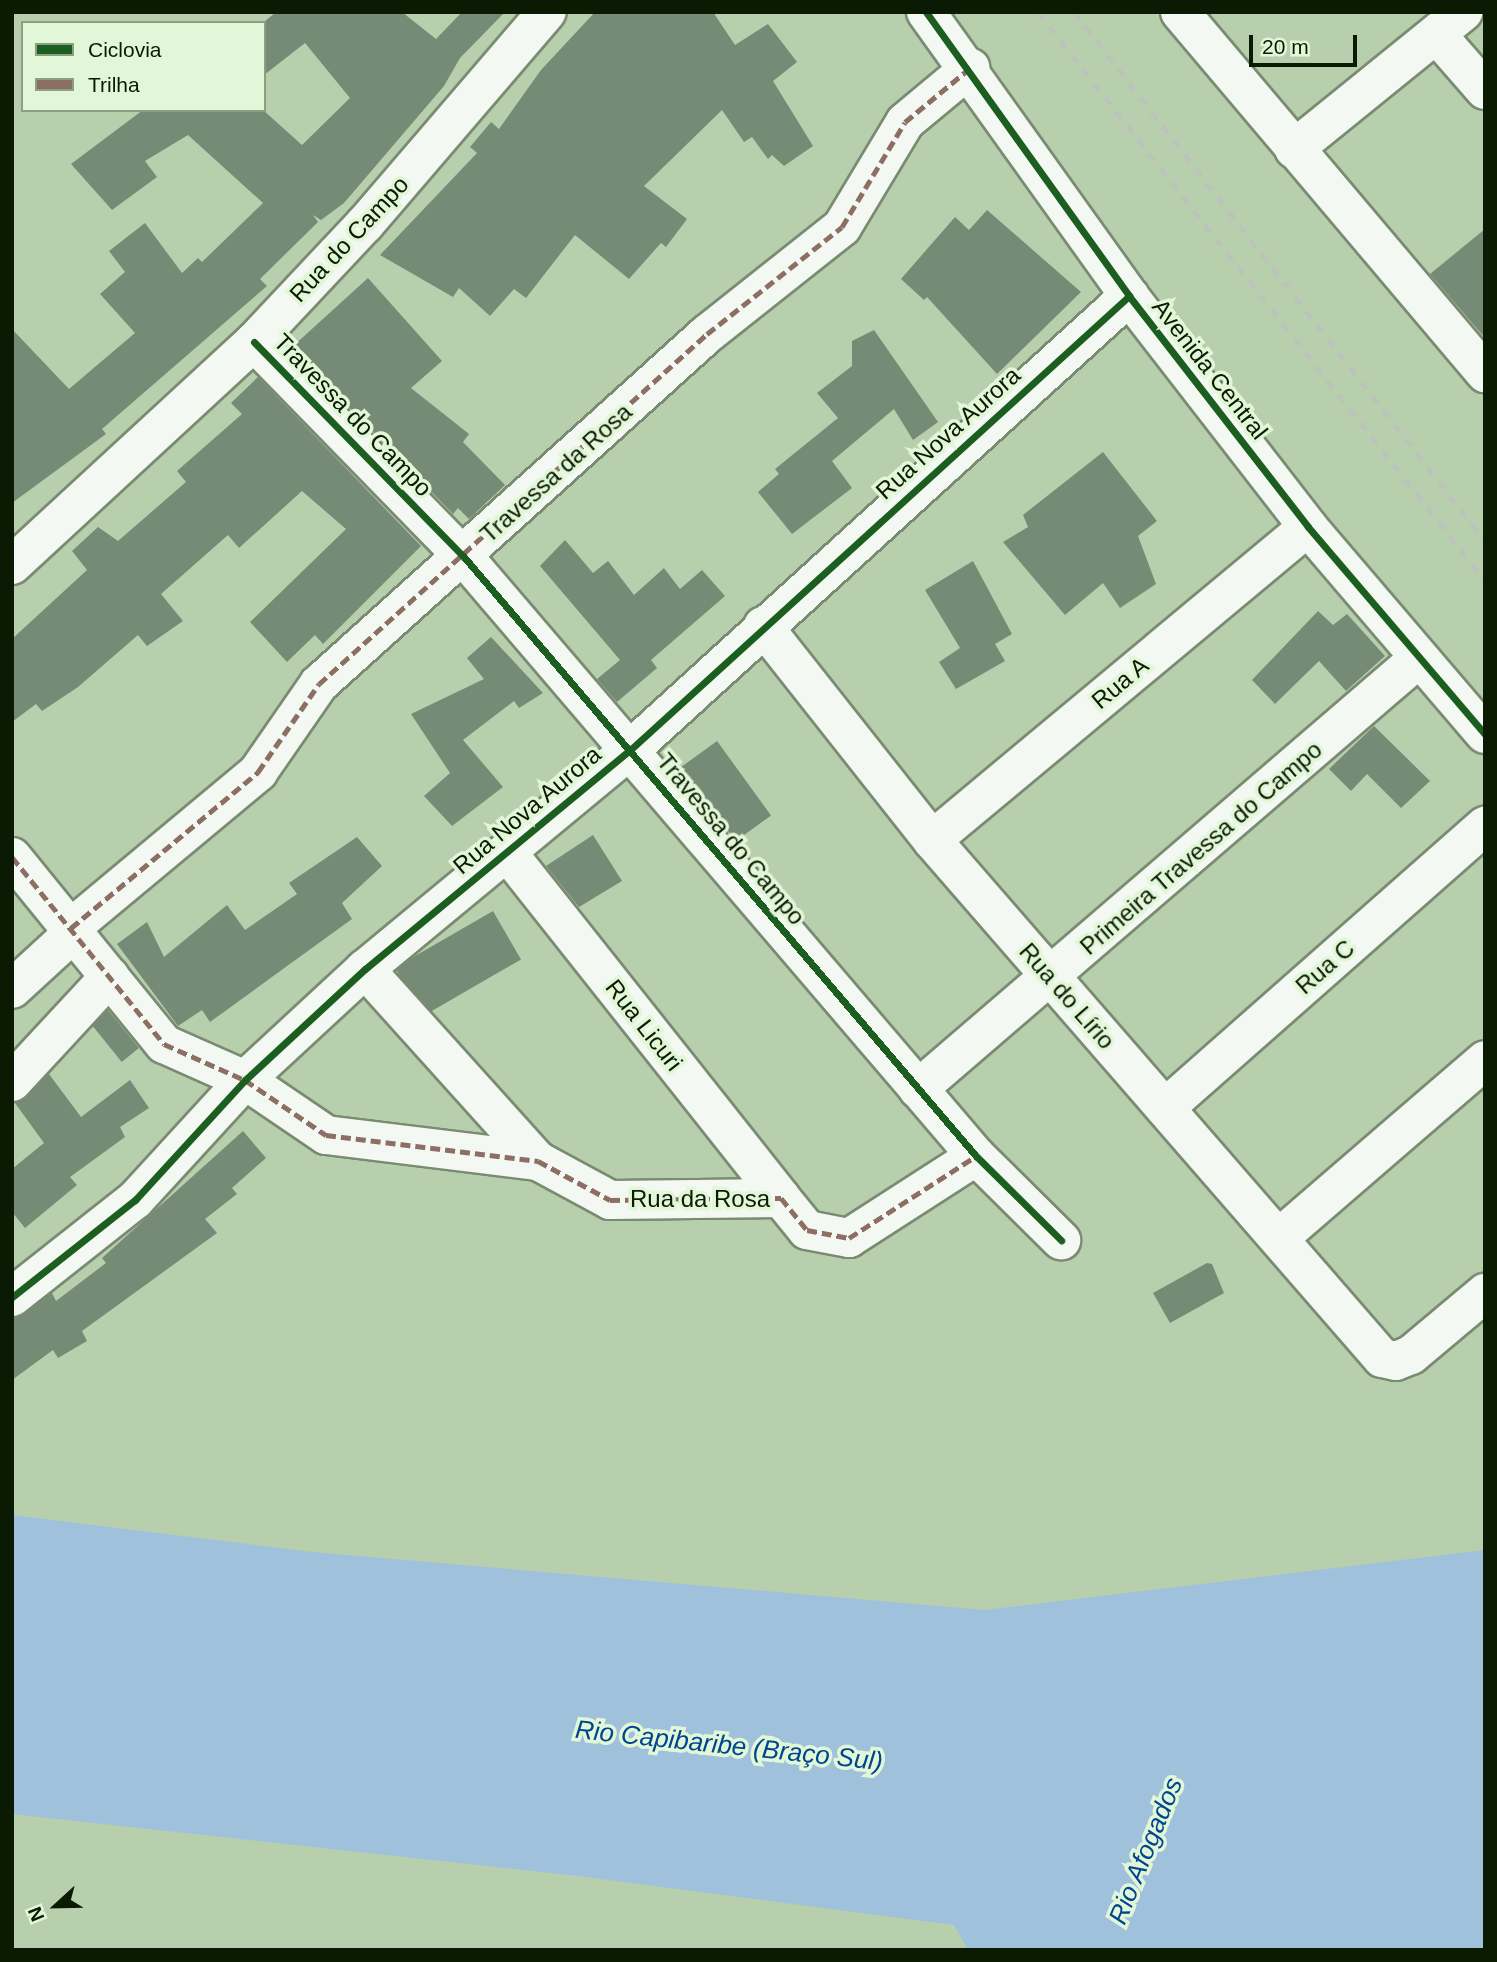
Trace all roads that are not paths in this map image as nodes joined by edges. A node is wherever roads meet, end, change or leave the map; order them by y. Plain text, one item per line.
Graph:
1 (547, 12) edge
2 (926, 12) edge
3 (1187, 15) edge
4 (1450, 23) edge
5 (970, 68) junction
6 (1485, 90) edge
7 (1294, 149) junction
8 (1129, 296) junction
9 (254, 342) junction
10 (1485, 373) edge
11 (1308, 527) junction
12 (464, 557) junction
13 (12, 565) edge
14 (763, 626) junction
15 (1418, 659) junction
16 (1485, 734) edge
17 (630, 750) junction
18 (1485, 826) edge
19 (932, 840) junction
20 (507, 852) junction
21 (12, 857) edge
22 (72, 930) junction
23 (365, 969) junction
24 (110, 976) junction
25 (1051, 979) junction
26 (12, 989) edge
27 (1485, 1060) edge
28 (245, 1080) junction
29 (12, 1082) edge
30 (918, 1089) junction
31 (1165, 1108) junction
32 (976, 1156) junction
33 (538, 1161) junction
34 (781, 1198) junction
35 (1279, 1238) junction
36 (1061, 1240) dead end
37 (1485, 1293) edge
38 (12, 1297) edge

1 - 9 street, Rua do Campo
2 - 5 street, Avenida Central
3 - 7 street
4 - 6 street
4 - 7 street
5 - 8 street, Avenida Central
5 - 12 street, Travessa da Rosa
7 - 10 street
8 - 11 street, Avenida Central
8 - 14 street, Rua Nova Aurora
9 - 12 street, Travessa do Campo
9 - 13 street, Rua do Campo
11 - 15 street, Avenida Central
11 - 19 street, Rua A
12 - 17 street, Travessa do Campo
12 - 22 street, Travessa da Rosa
14 - 17 street, Rua Nova Aurora
14 - 19 street, Rua do Lírio
15 - 16 street, Avenida Central
15 - 25 street, Primeira Travessa do Campo
17 - 20 street, Rua Nova Aurora
17 - 30 street, Travessa do Campo
18 - 31 street, Rua C
19 - 25 street, Rua do Lírio
20 - 23 street, Rua Nova Aurora
20 - 34 street, Rua Licuri
21 - 22 street
22 - 24 street
22 - 26 street, Travessa da Rosa
23 - 28 street, Rua Nova Aurora
23 - 33 street
24 - 28 street
24 - 29 street
25 - 30 street, Primeira Travessa do Campo
25 - 31 street, Rua do Lírio
27 - 35 street
28 - 33 street, Rua da Rosa
28 - 38 street, Rua Nova Aurora
30 - 32 street, Travessa do Campo
31 - 35 street, Rua do Lírio
32 - 34 street, Rua da Rosa
32 - 36 street, Travessa do Campo
33 - 34 street, Rua da Rosa
35 - 37 street, Rua do Lírio

